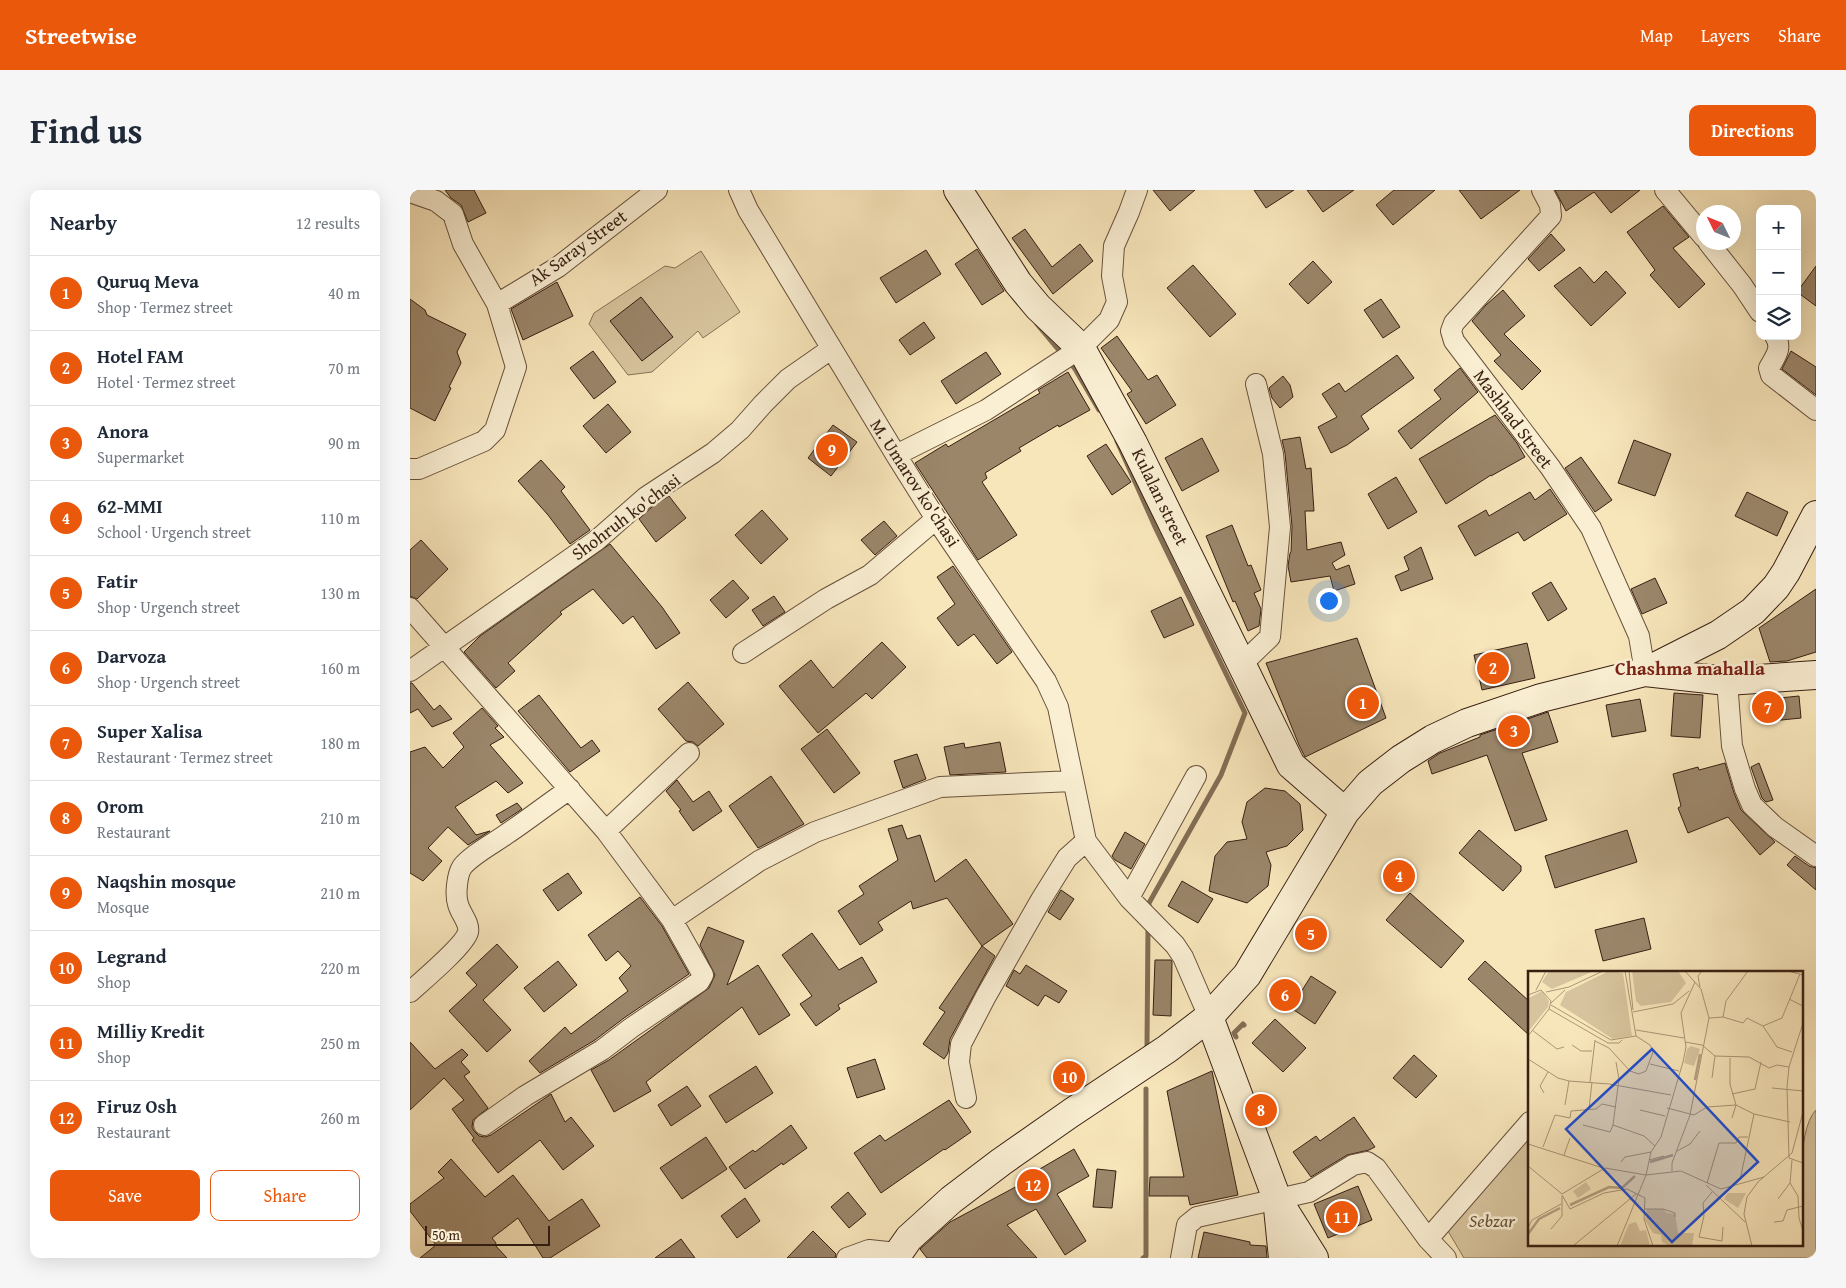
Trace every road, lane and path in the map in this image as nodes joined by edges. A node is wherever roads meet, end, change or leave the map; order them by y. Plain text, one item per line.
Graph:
1 (657, 190) edge
2 (739, 190) edge
3 (958, 190) edge
4 (1137, 190) edge
5 (1542, 190) edge
6 (1665, 190) edge
7 (410, 192) edge
8 (1696, 228) edge
9 (1714, 250) edge
10 (497, 304) junction
11 (1756, 306) edge
12 (1777, 340) edge
13 (831, 349) junction
14 (1071, 355) junction
15 (1256, 384) dead end
16 (1816, 410) edge
17 (896, 455) junction
18 (410, 470) edge
19 (1816, 515) edge
20 (936, 519) junction
21 (410, 608) edge
22 (1718, 635) junction
23 (444, 647) junction
24 (743, 653) dead end
25 (1242, 664) junction
26 (410, 671) edge
27 (1645, 672) junction
28 (1816, 675) edge
29 (1727, 681) junction
30 (689, 753) dead end
31 (1196, 776) dead end
32 (1073, 781) junction
33 (570, 789) junction
34 (1345, 812) junction
35 (606, 830) junction
36 (1086, 841) junction
37 (1816, 856) edge
38 (1129, 898) junction
39 (672, 920) junction
40 (412, 987) edge
41 (1210, 1017) junction
42 (966, 1098) dead end
43 (1528, 1124) edge
44 (484, 1125) dead end
45 (1277, 1199) junction
46 (1428, 1240) junction
47 (896, 1255) edge
48 (847, 1258) edge
49 (1181, 1258) edge
50 (1284, 1258) edge
51 (1314, 1258) edge
52 (1446, 1258) edge

1 - 10 street, Ak Saray Street
2 - 13 street, M. Umarov ko'chasi
3 - 14 main road, Kulalan street
4 - 14 street
5 - 27 street, Mashhad Street
6 - 8 street
7 - 10 street
9 - 11 street
10 - 18 street
12 - 16 street
13 - 17 street, M. Umarov ko'chasi
13 - 23 street, Shohruh ko'chasi
14 - 17 street
14 - 25 main road, Kulalan street
15 - 25 street
17 - 20 street, M. Umarov ko'chasi
19 - 22 main road
20 - 24 street
20 - 32 street, M. Umarov ko'chasi
21 - 23 street
22 - 27 main road
22 - 29 main road
23 - 26 street, Shohruh ko'chasi
23 - 33 street
25 - 34 main road, Kulalan street
27 - 29 main road
27 - 34 main road
28 - 29 main road
29 - 37 street
30 - 35 street
31 - 38 street
32 - 36 street, M. Umarov ko'chasi
32 - 39 street
33 - 35 street
33 - 40 street
34 - 41 main road
35 - 39 street
36 - 38 street
36 - 42 street
38 - 41 street
39 - 44 street
41 - 45 main road
41 - 47 main road
43 - 46 street
45 - 46 street
45 - 49 street
45 - 50 main road
45 - 51 main road
46 - 52 street
47 - 48 street

